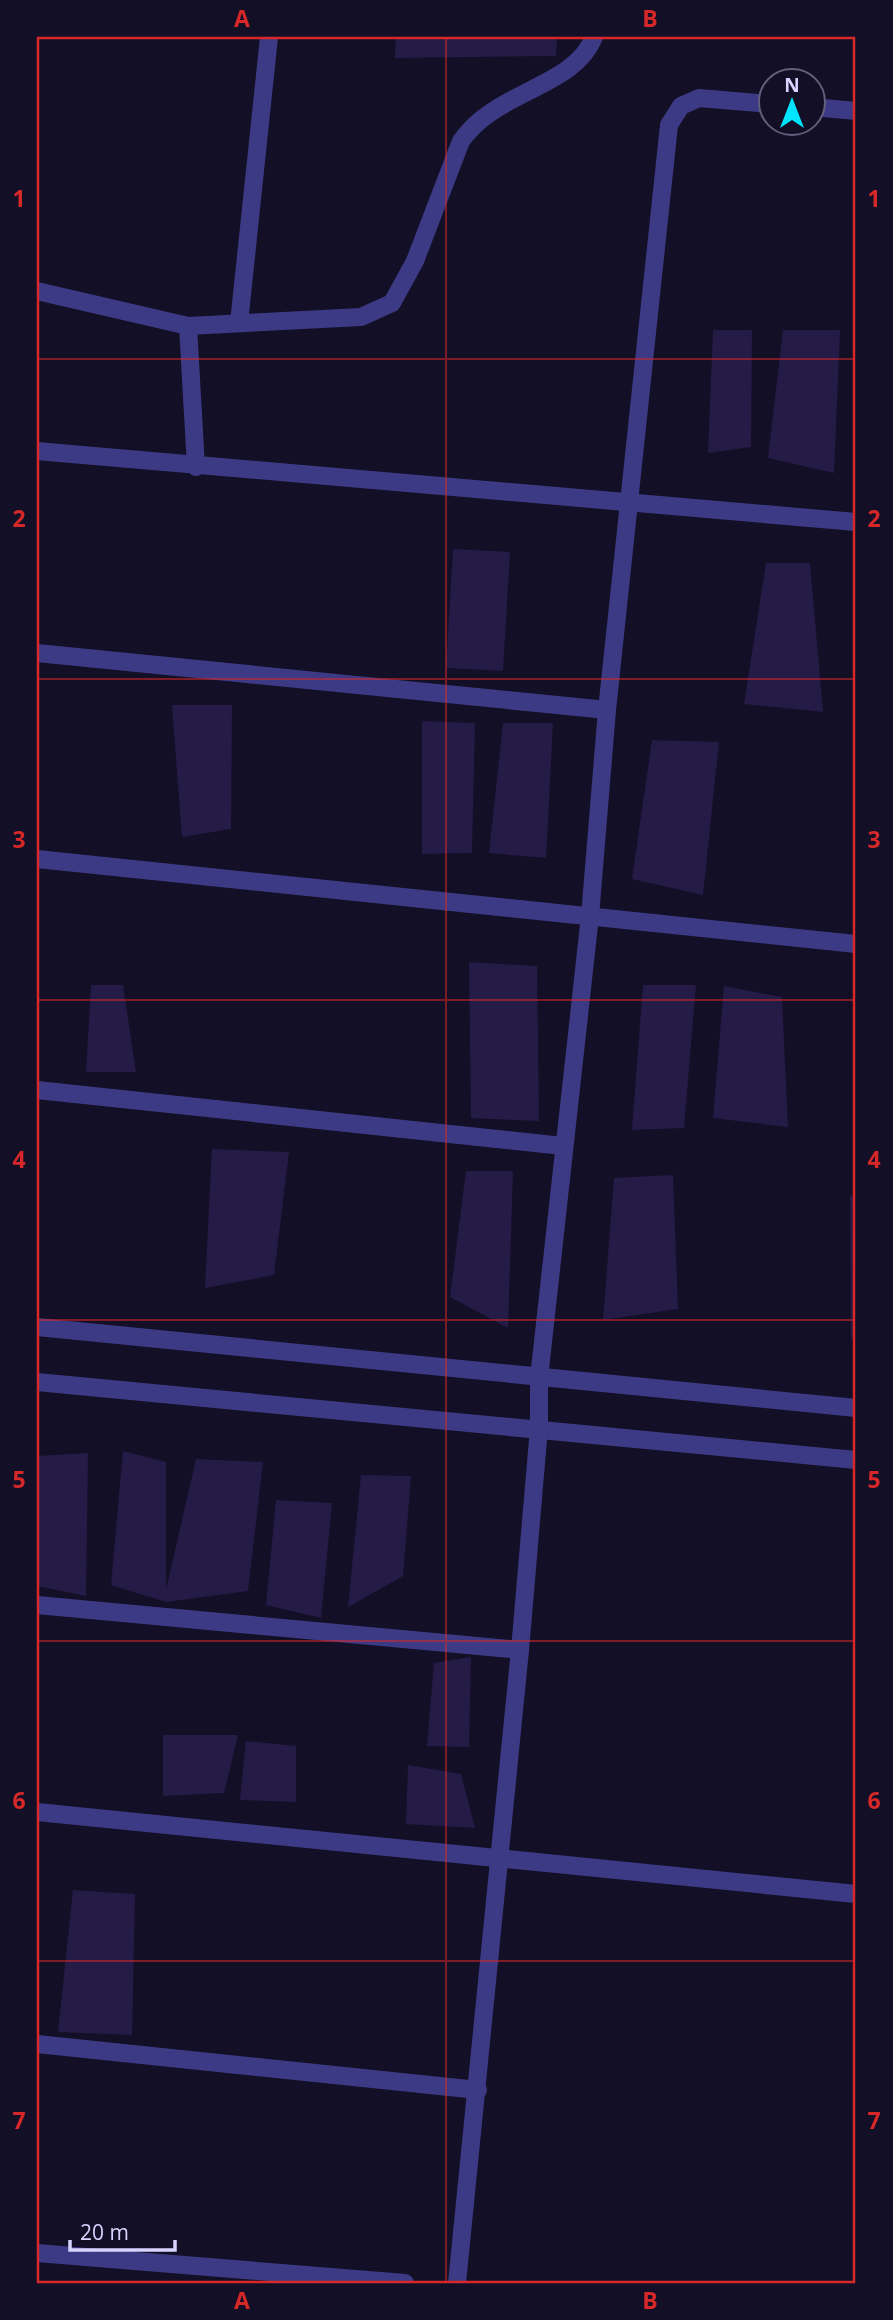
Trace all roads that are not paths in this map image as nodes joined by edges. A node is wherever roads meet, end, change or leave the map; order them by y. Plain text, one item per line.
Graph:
1 (269, 37) edge
2 (594, 37) edge
3 (756, 103) edge
4 (826, 108) edge
5 (856, 111) edge
6 (37, 291) edge
7 (239, 323) junction
8 (188, 326) junction
9 (37, 451) edge
10 (196, 467) junction
11 (629, 500) junction
12 (856, 522) edge
13 (37, 653) edge
14 (607, 710) junction
15 (37, 859) edge
16 (590, 916) junction
17 (856, 944) edge
18 (37, 1090) edge
19 (563, 1146) junction
20 (37, 1327) edge
21 (539, 1378) junction
22 (37, 1382) edge
23 (856, 1408) edge
24 (539, 1428) junction
25 (856, 1460) edge
26 (37, 1605) edge
27 (520, 1650) junction
28 (37, 1812) edge
29 (497, 1858) junction
30 (856, 1894) edge
31 (37, 2043) edge
32 (478, 2090) junction
33 (37, 2253) edge
34 (405, 2283) edge
35 (457, 2283) edge

1 - 7 street
2 - 7 street
3 - 11 street
4 - 5 street
6 - 8 street
7 - 8 street
8 - 10 street
9 - 10 street
10 - 11 street
11 - 12 street
11 - 14 street
13 - 14 street
14 - 16 street
15 - 16 street
16 - 17 street
16 - 19 street
18 - 19 street
19 - 21 street
20 - 21 street
21 - 23 street
21 - 24 street
22 - 24 street
24 - 25 street
24 - 27 street
26 - 27 street
27 - 29 street
28 - 29 street
29 - 30 street
29 - 32 street
31 - 32 street
32 - 35 street
33 - 34 street

